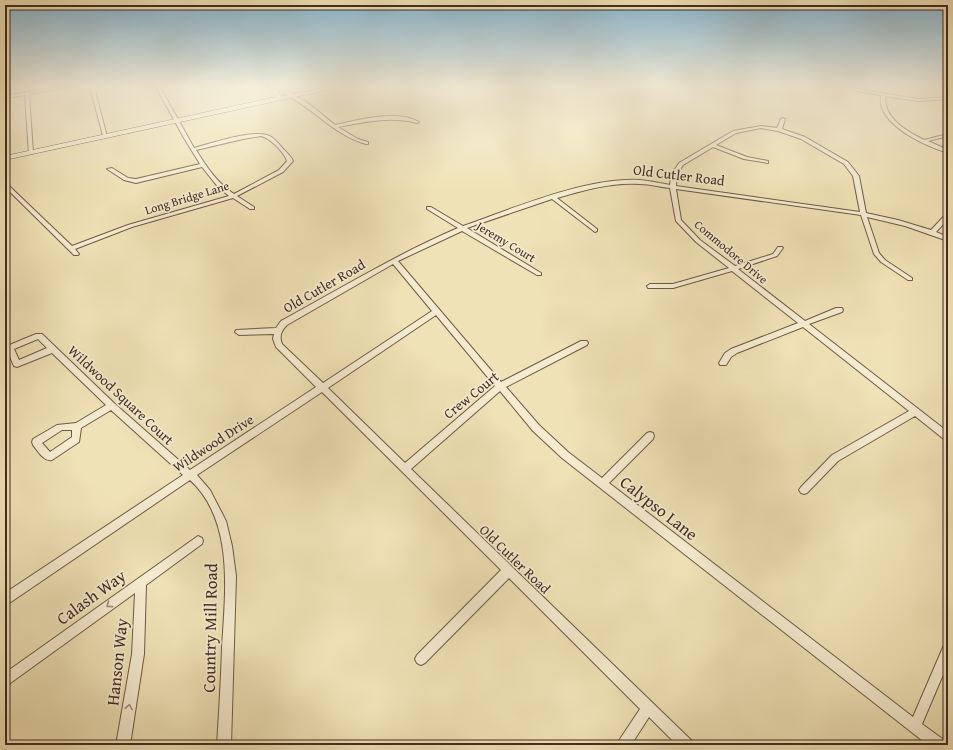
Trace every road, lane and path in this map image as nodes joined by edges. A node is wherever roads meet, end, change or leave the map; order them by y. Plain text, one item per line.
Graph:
1 (29, 122) edge
2 (101, 122) edge
3 (171, 122) edge
4 (177, 122) edge
5 (329, 122) edge
6 (364, 122) edge
7 (782, 122) edge
8 (895, 122) edge
9 (335, 126) junction
10 (779, 130) junction
11 (948, 135) edge
12 (105, 136) junction
13 (924, 141) junction
14 (366, 143) dead end
15 (712, 145) junction
16 (194, 149) junction
17 (31, 152) junction
18 (948, 152) edge
19 (5, 158) edge
20 (766, 162) dead end
21 (204, 165) junction
22 (110, 169) dead end
23 (5, 184) edge
24 (673, 187) junction
25 (234, 196) junction
26 (553, 197) junction
27 (252, 208) dead end
28 (429, 208) dead end
29 (863, 214) junction
30 (948, 215) edge
31 (462, 228) junction
32 (595, 230) dead end
33 (933, 232) junction
34 (948, 239) edge
35 (780, 248) dead end
36 (70, 249) junction
37 (76, 254) dead end
38 (394, 261) junction
39 (732, 269) junction
40 (539, 274) dead end
41 (910, 279) dead end
42 (650, 286) dead end
43 (839, 310) dead end
44 (437, 311) junction
45 (803, 324) junction
46 (278, 331) junction
47 (239, 332) dead end
48 (584, 343) dead end
49 (53, 349) junction
50 (723, 363) dead end
51 (500, 386) junction
52 (323, 387) junction
53 (112, 406) junction
54 (916, 412) junction
55 (77, 426) junction
56 (650, 436) dead end
57 (948, 437) edge
58 (404, 469) junction
59 (190, 475) junction
60 (602, 484) junction
61 (804, 490) dead end
62 (198, 541) dead end
63 (509, 570) junction
64 (141, 582) junction
65 (5, 600) edge
66 (948, 649) edge
67 (421, 659) dead end
68 (5, 680) edge
69 (648, 708) junction
70 (915, 726) junction
71 (123, 745) edge
72 (224, 745) edge
73 (623, 745) edge
74 (686, 745) edge
75 (939, 745) edge

1 - 17 street
2 - 12 street
3 - 12 street
4 - 16 street
5 - 9 street
6 - 9 street
7 - 10 street
8 - 13 street
9 - 14 street
10 - 15 street, Commodore Drive
10 - 29 street, Commodore Drive
11 - 13 street
12 - 17 street
13 - 18 street
15 - 20 street
15 - 24 street, Commodore Drive
16 - 21 street
16 - 25 street, Long Bridge Lane
17 - 19 street
21 - 22 street
21 - 25 street
23 - 36 street
24 - 26 street, Old Cutler Road
24 - 29 street, Old Cutler Road
24 - 39 street, Commodore Drive
25 - 27 street
25 - 36 street, Long Bridge Lane
26 - 31 street, Old Cutler Road
26 - 32 street
28 - 31 street, Jeremy Court
29 - 33 street, Old Cutler Road
29 - 41 street, Commodore Drive
30 - 33 street
31 - 38 street, Old Cutler Road
31 - 40 street, Jeremy Court
33 - 34 street, Old Cutler Road
35 - 39 street
36 - 37 street
38 - 44 street, Calypso Lane
38 - 46 street, Old Cutler Road
39 - 42 street
39 - 45 street, Commodore Drive
43 - 45 street
44 - 51 street, Calypso Lane
44 - 52 street, Wildwood Drive
45 - 50 street
45 - 54 street, Commodore Drive
46 - 47 street
46 - 52 street, Old Cutler Road
48 - 51 street, Crew Court
49 - 49 street, Wildwood Square Court
49 - 53 street, Wildwood Square Court
51 - 58 street, Crew Court
51 - 60 street, Calypso Lane
52 - 58 street, Old Cutler Road
52 - 59 street, Wildwood Drive
53 - 55 street
53 - 59 street, Wildwood Square Court
54 - 57 street, Commodore Drive
54 - 61 street
55 - 55 street
56 - 60 street
58 - 63 street, Old Cutler Road
59 - 65 street, Wildwood Drive
59 - 72 street, Country Mill Road
60 - 70 street, Calypso Lane
62 - 64 street, Calash Way
63 - 67 street
63 - 69 street, Old Cutler Road
64 -> 68 street, Calash Way
71 -> 64 street, Hanson Way
66 - 70 street
69 - 73 street
69 - 74 street, Old Cutler Road
70 - 75 street, Calypso Lane

